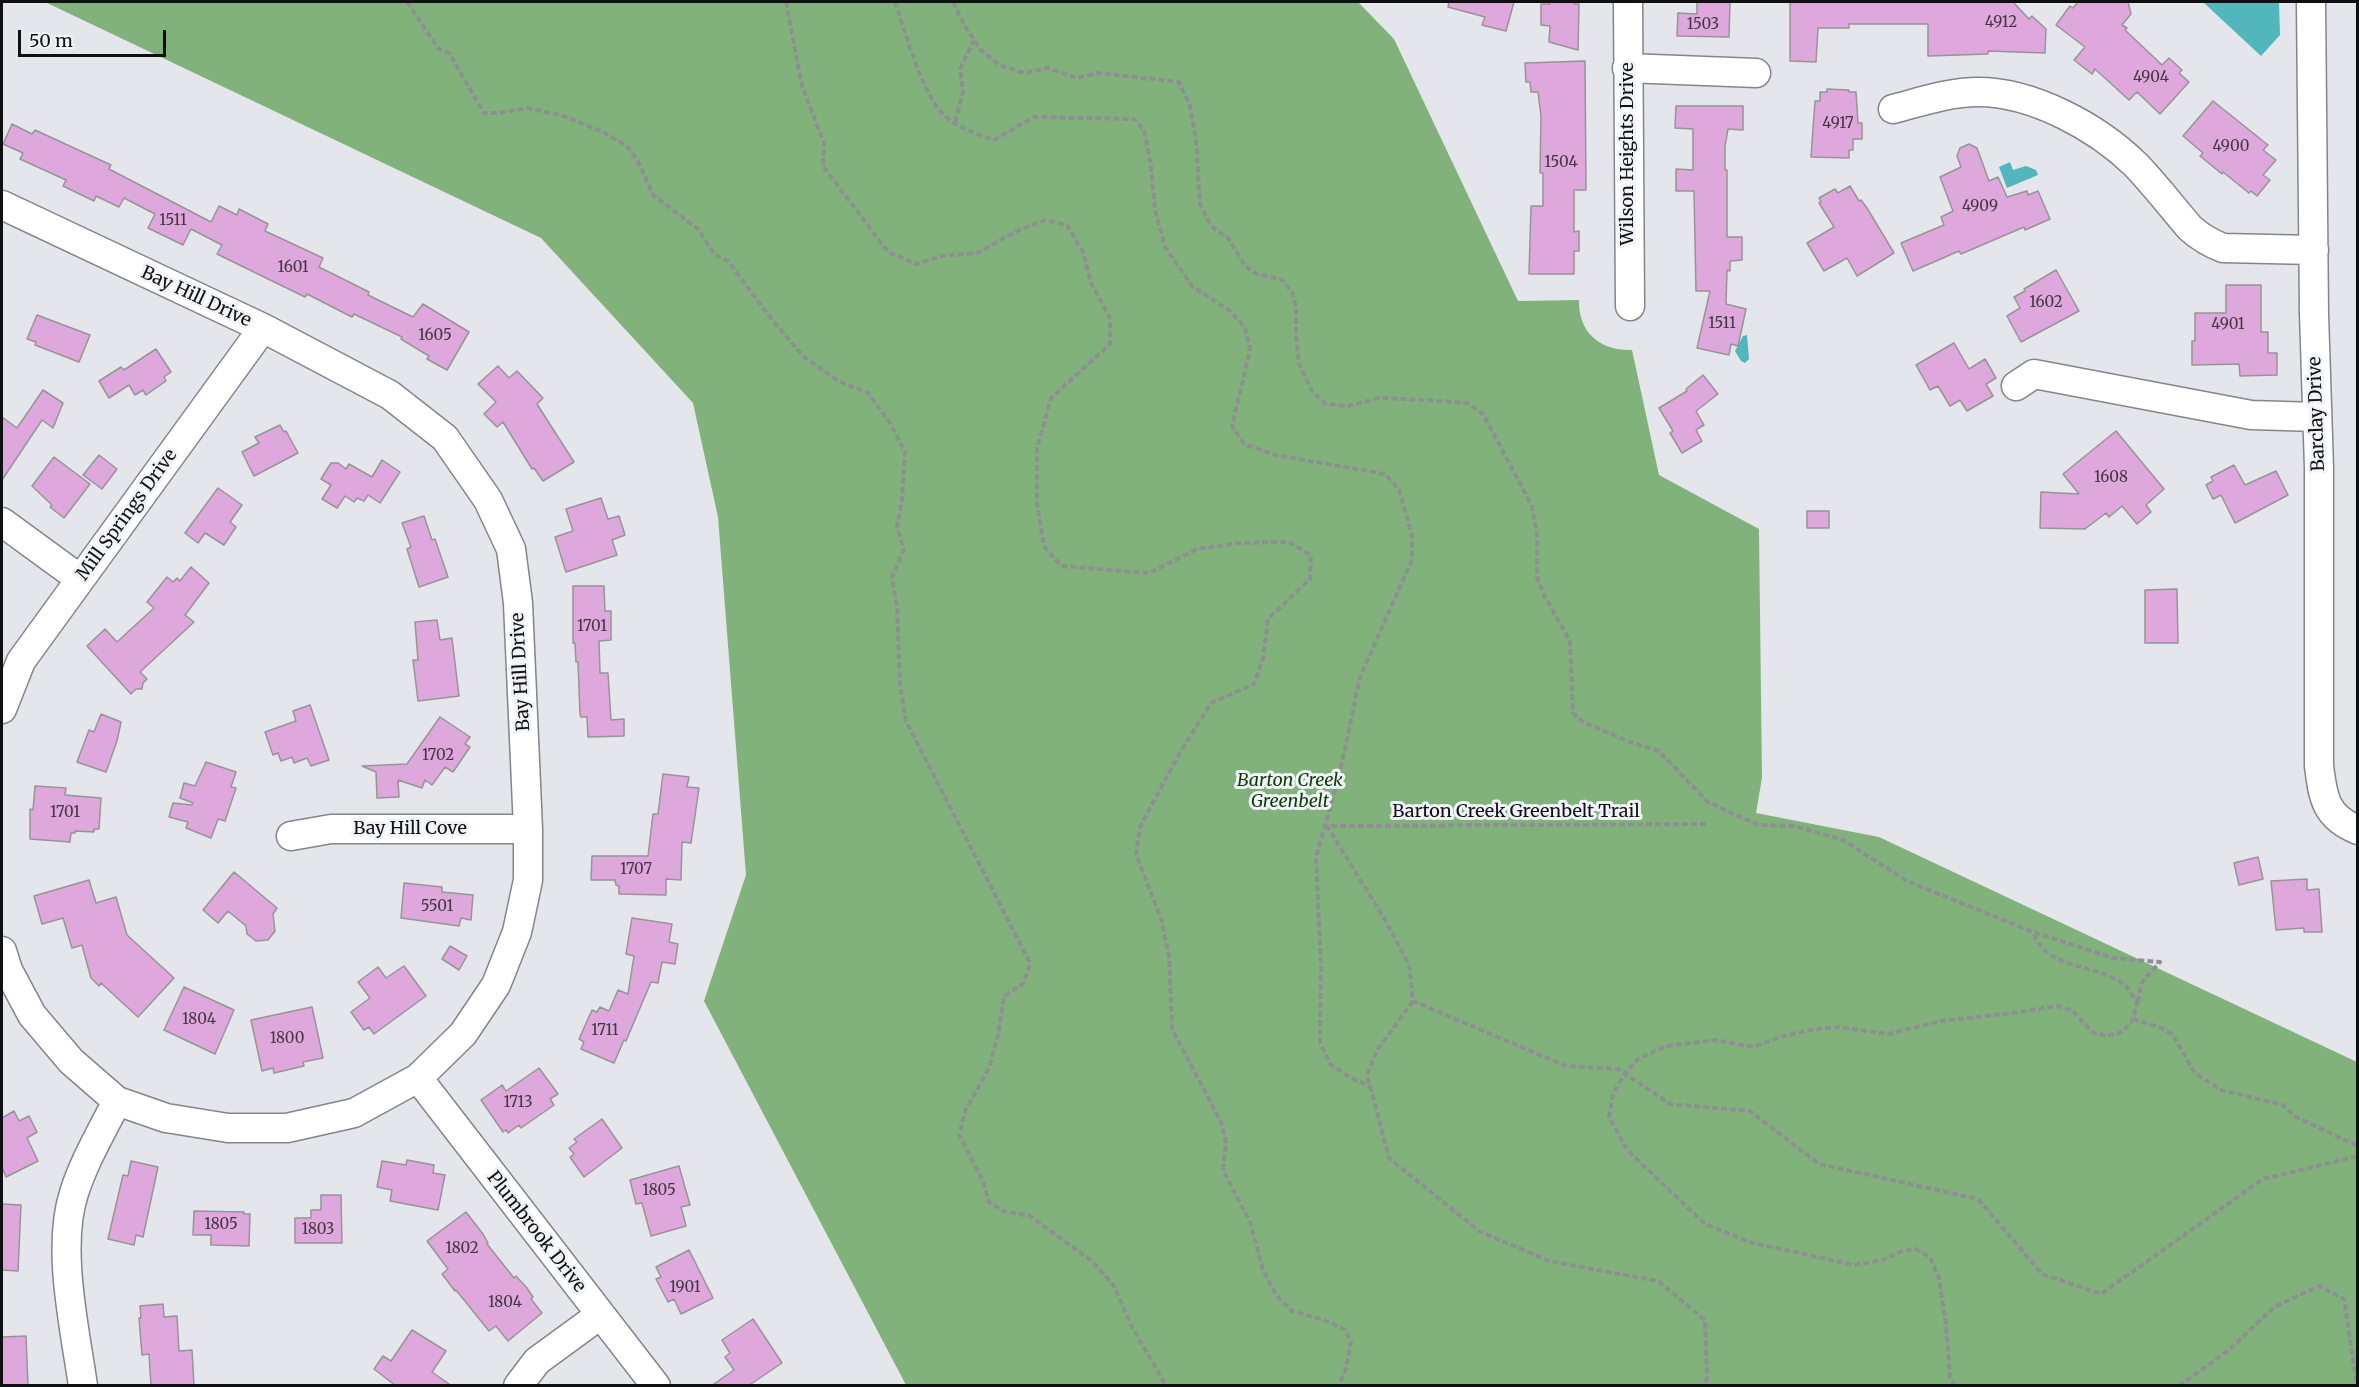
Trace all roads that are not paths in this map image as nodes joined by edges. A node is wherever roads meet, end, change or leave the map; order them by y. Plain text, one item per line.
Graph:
1 (1628, 2) edge
2 (2311, 2) edge
3 (1628, 68) junction
4 (1756, 73) dead end
5 (1893, 109) dead end
6 (2, 205) edge
7 (2314, 250) junction
8 (1630, 306) dead end
9 (264, 328) junction
10 (2016, 386) dead end
11 (2317, 417) junction
12 (2, 522) edge
13 (80, 579) junction
14 (2, 708) edge
15 (2348, 826) edge
16 (528, 829) junction
17 (291, 836) dead end
18 (2, 951) edge
19 (418, 1078) junction
20 (117, 1101) junction
21 (600, 1315) junction
22 (83, 1386) edge
23 (518, 1386) edge
24 (656, 1386) edge

1 - 3 street, Wilson Heights Drive
2 - 7 street, Barclay Drive
3 - 4 street
3 - 8 street, Wilson Heights Drive
5 - 7 street
6 - 9 street, Bay Hill Drive
7 - 11 street, Barclay Drive
9 - 13 street, Mill Springs Drive
9 - 16 street, Bay Hill Drive
10 - 11 street
11 - 15 street, Barclay Drive
12 - 13 street
13 - 14 street, Mill Springs Drive
16 - 17 street, Bay Hill Cove
16 - 19 street, Bay Hill Drive
18 - 20 street
19 - 20 street, Bay Hill Drive
19 - 21 street, Plumbrook Drive
20 - 22 street
21 - 23 street
21 - 24 street, Plumbrook Drive

